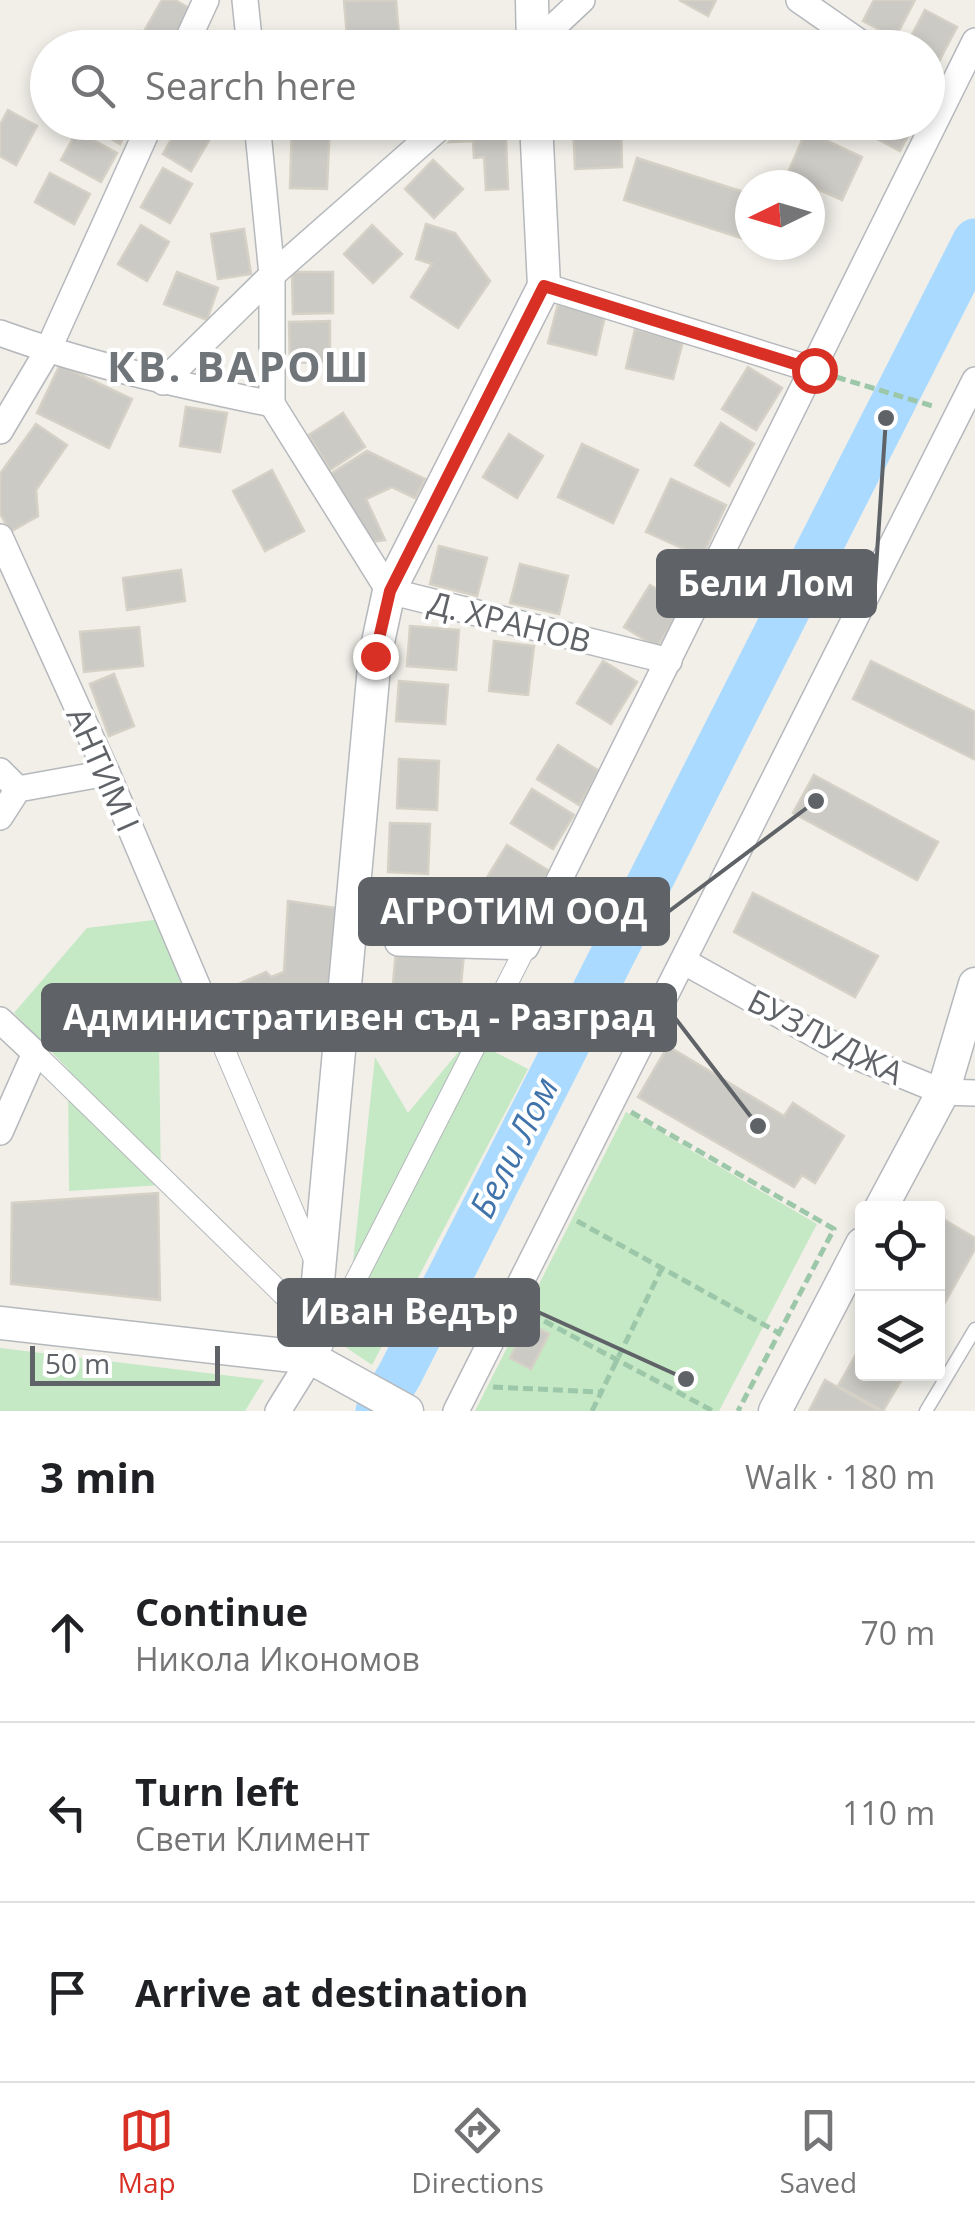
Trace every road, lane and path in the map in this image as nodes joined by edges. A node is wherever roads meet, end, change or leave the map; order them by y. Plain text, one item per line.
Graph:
1 (206, 0) edge
2 (245, 0) edge
3 (532, 0) edge
4 (582, 0) edge
5 (798, 0) edge
6 (192, 30) edge
7 (248, 30) edge
8 (532, 30) edge
9 (550, 30) edge
10 (842, 30) edge
11 (975, 41) edge
12 (945, 83) edge
13 (142, 140) edge
14 (259, 140) edge
15 (426, 140) edge
16 (537, 140) edge
17 (916, 140) edge
18 (272, 275) junction
19 (544, 286) junction
20 (0, 332) edge
21 (48, 350) junction
22 (814, 370) junction
23 (975, 380) edge
24 (163, 382) junction
25 (272, 404) junction
26 (968, 417) edge
27 (0, 428) edge
28 (0, 536) edge
29 (390, 591) junction
30 (670, 660) junction
31 (107, 773) junction
32 (9, 780) edge
33 (0, 818) edge
34 (398, 943) dead end
35 (526, 947) junction
36 (684, 961) junction
37 (975, 984) edge
38 (205, 1004) joint
39 (0, 1020) edge
40 (20, 1068) edge
41 (959, 1092) edge
42 (620, 1106) dead end
43 (0, 1132) edge
44 (886, 1201) edge
45 (566, 1214) dead end
46 (855, 1257) edge
47 (662, 1268) junction
48 (319, 1271) junction
49 (519, 1308) dead end
50 (0, 1322) edge
51 (314, 1325) junction
52 (975, 1329) edge
53 (779, 1333) junction
54 (313, 1359) junction
55 (616, 1360) junction
56 (480, 1386) dead end
57 (600, 1392) junction
58 (278, 1411) edge
59 (407, 1411) edge
60 (456, 1411) edge
61 (592, 1411) edge
62 (713, 1411) edge
63 (738, 1411) edge
64 (775, 1411) edge
65 (926, 1411) edge

1 - 6 street
2 - 7 street
3 - 8 street
4 - 9 street
5 - 10 street
11 - 12 street
13 - 21 street
14 - 18 street
15 - 18 street
16 - 19 street
17 - 22 street
18 - 24 street
18 - 25 street
19 - 22 street
19 - 29 street
20 - 21 street
21 - 24 street
21 - 27 street
22 - 26 path
22 - 30 street
23 - 26 street
24 - 25 street
25 - 29 street, Д. ХРАНОВ
26 - 36 street
28 - 31 street, АНТИМ I
29 - 30 street, Д. ХРАНОВ
29 - 48 street
30 - 35 street
31 - 32 street
31 - 38 street, АНТИМ I
32 - 33 street
34 - 35 street
35 - 54 street
36 - 41 street, БУЗЛУДЖА
36 - 60 street
37 - 41 street
38 - 48 street
39 - 40 street
40 - 43 street
40 - 51 street
41 - 44 street
42 - 53 path
45 - 47 path
46 - 64 street
47 - 53 path
47 - 55 path
48 - 51 street
49 - 55 path
50 - 54 street
51 - 54 street
52 - 65 lane
53 - 63 path
54 - 58 street
54 - 59 street
55 - 57 path
55 - 62 path
56 - 57 path
57 - 61 path

